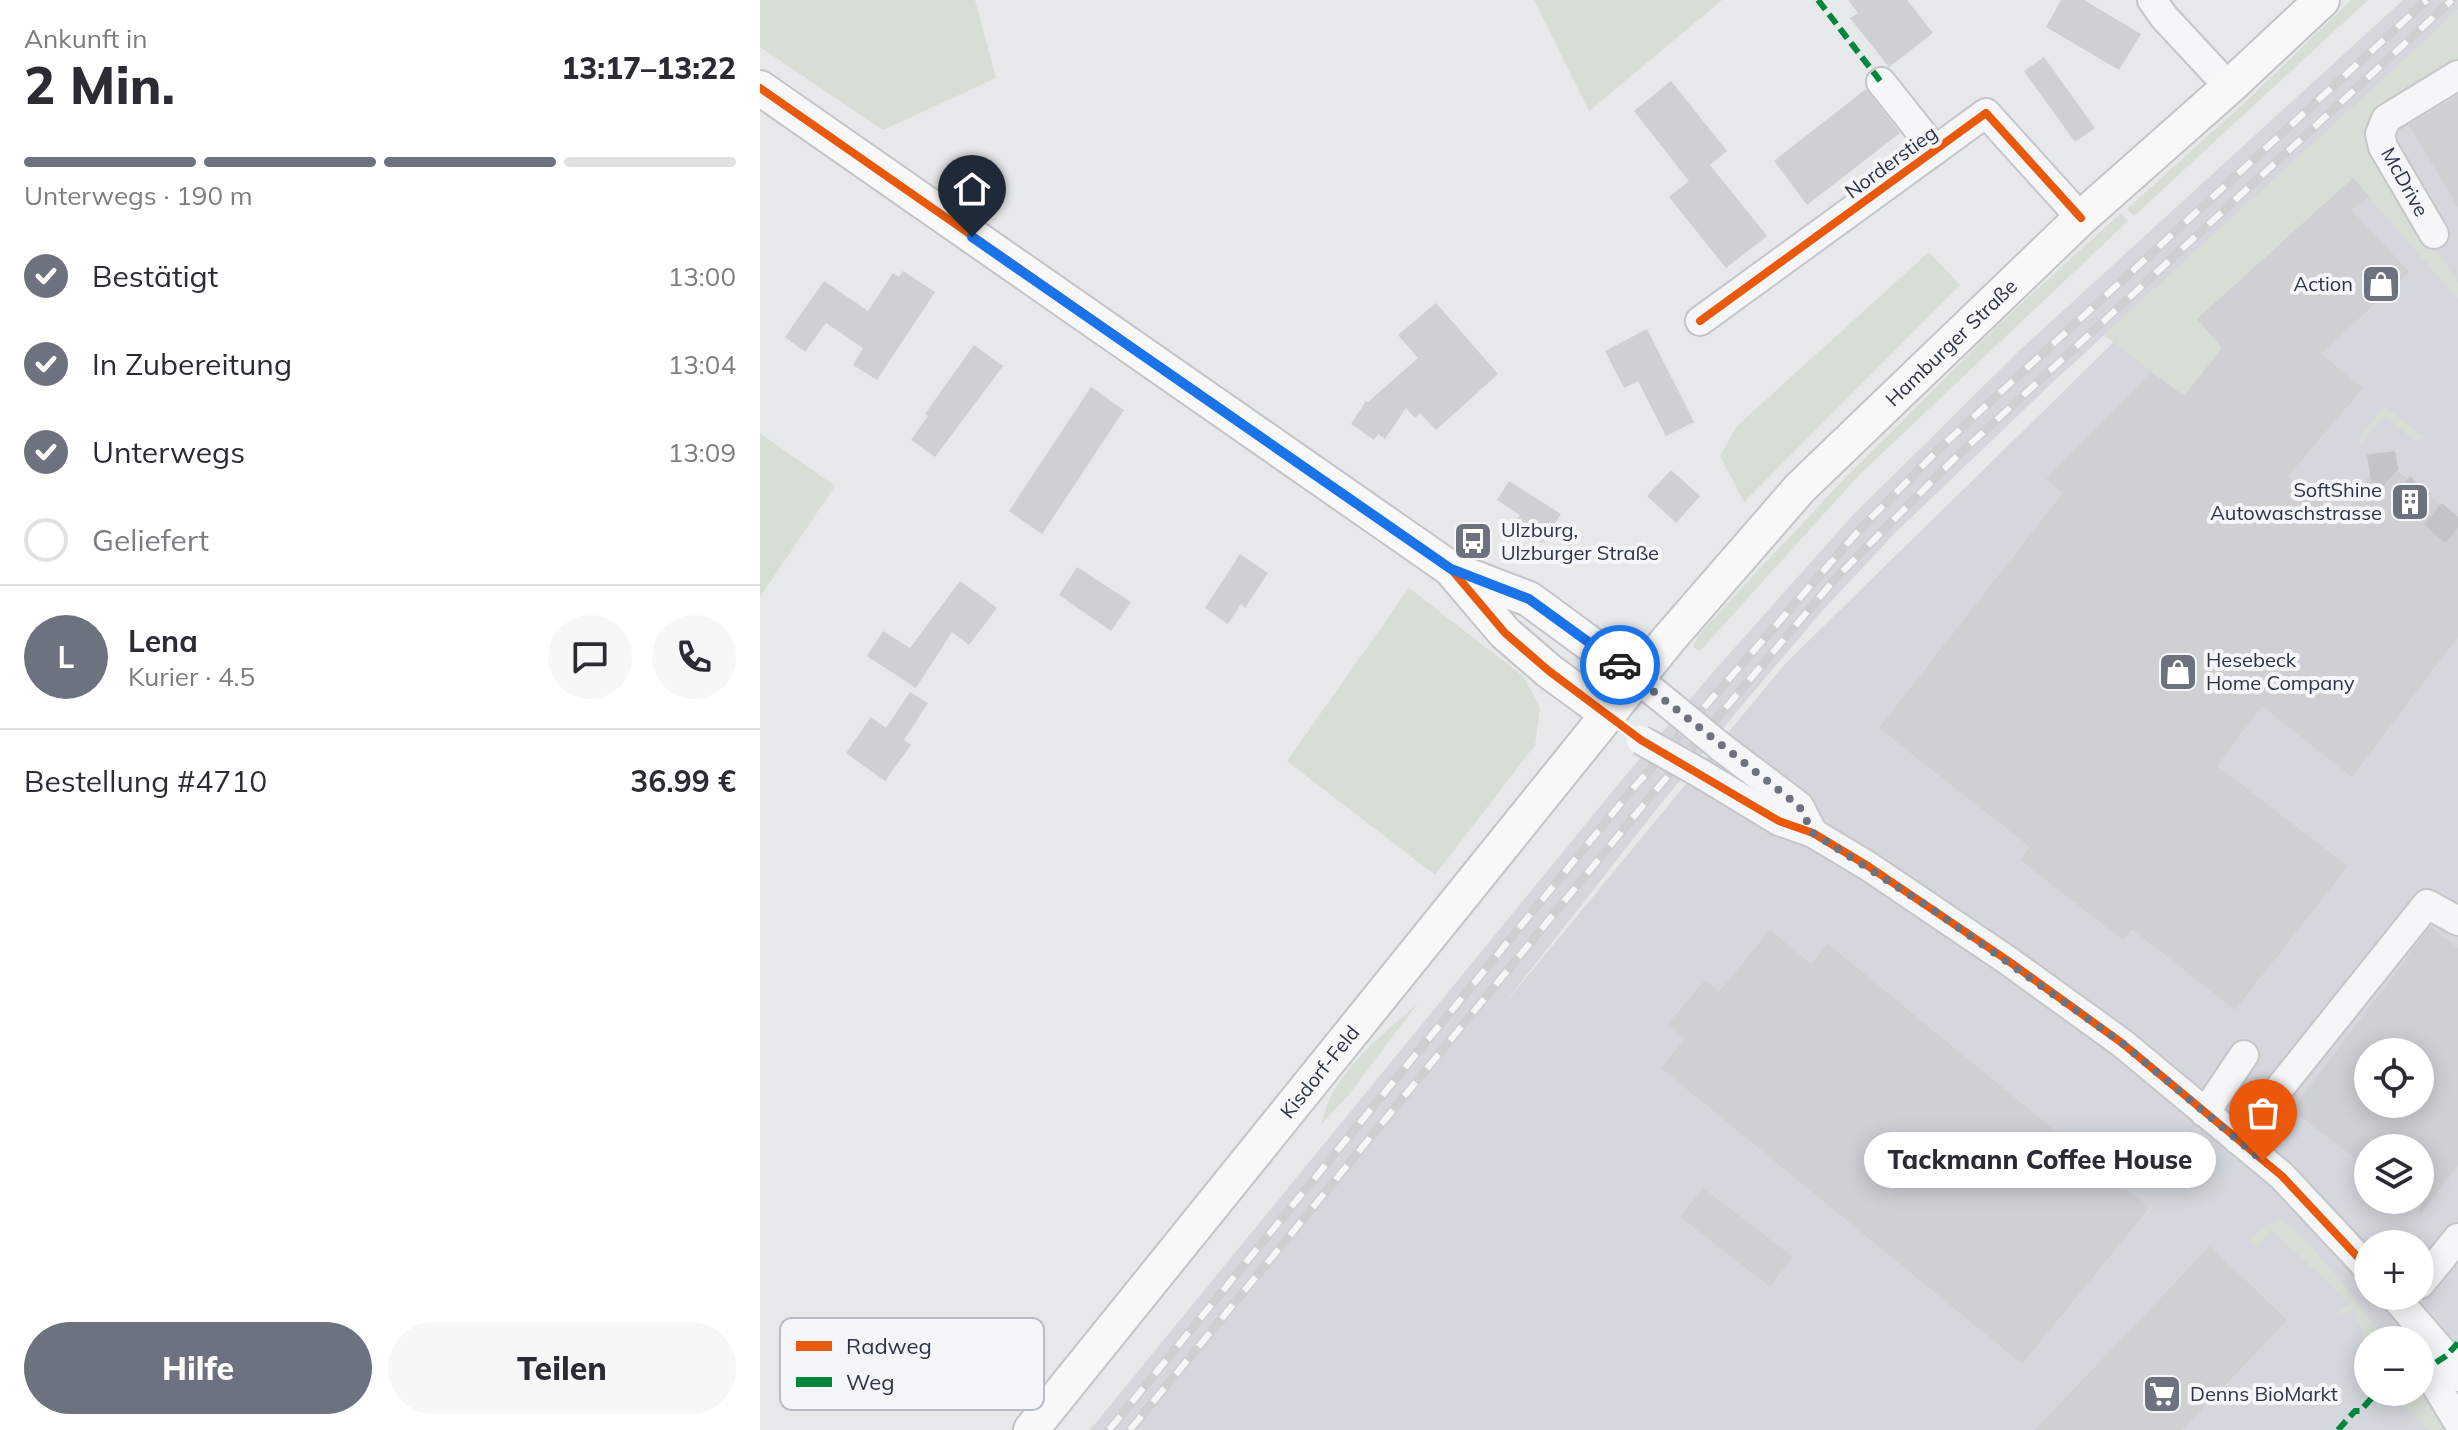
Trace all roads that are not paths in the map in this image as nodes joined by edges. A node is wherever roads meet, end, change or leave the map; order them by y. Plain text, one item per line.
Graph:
1 (2152, 0) edge
2 (2322, 0) edge
3 (2458, 75) edge
4 (1881, 82) dead end
5 (2229, 87) junction
6 (760, 88) edge
7 (1935, 150) junction
8 (2081, 218) junction
9 (2434, 234) dead end
10 (1700, 321) dead end
11 (1451, 569) junction
12 (1638, 679) junction
13 (1609, 715) junction
14 (1813, 833) junction
15 (2458, 921) edge
16 (2244, 1055) dead end
17 (2205, 1113) junction
18 (2238, 1140) junction
19 (2458, 1238) edge
20 (2354, 1253) edge
21 (2434, 1265) edge
22 (2417, 1310) edge
23 (2458, 1377) edge
24 (2434, 1382) edge
25 (2458, 1422) edge
26 (1031, 1430) edge

1 - 5 street
2 - 5 main road, Hamburger Straße
3 - 9 street, McDrive
4 - 7 street
5 - 8 main road, Hamburger Straße
6 - 11 main road
7 - 8 street, Norderstieg
7 - 10 street, Norderstieg
8 - 12 main road, Hamburger Straße
11 - 12 main road
11 - 13 main road
12 - 13 main road, Hamburger Straße
12 - 14 street, bridge
13 - 14 street, bridge
13 - 26 main road, Kisdorf-Feld
14 - 17 street
15 - 18 street
16 - 17 street
17 - 18 street
18 - 20 street
19 - 21 street
22 - 23 street
24 - 25 street

